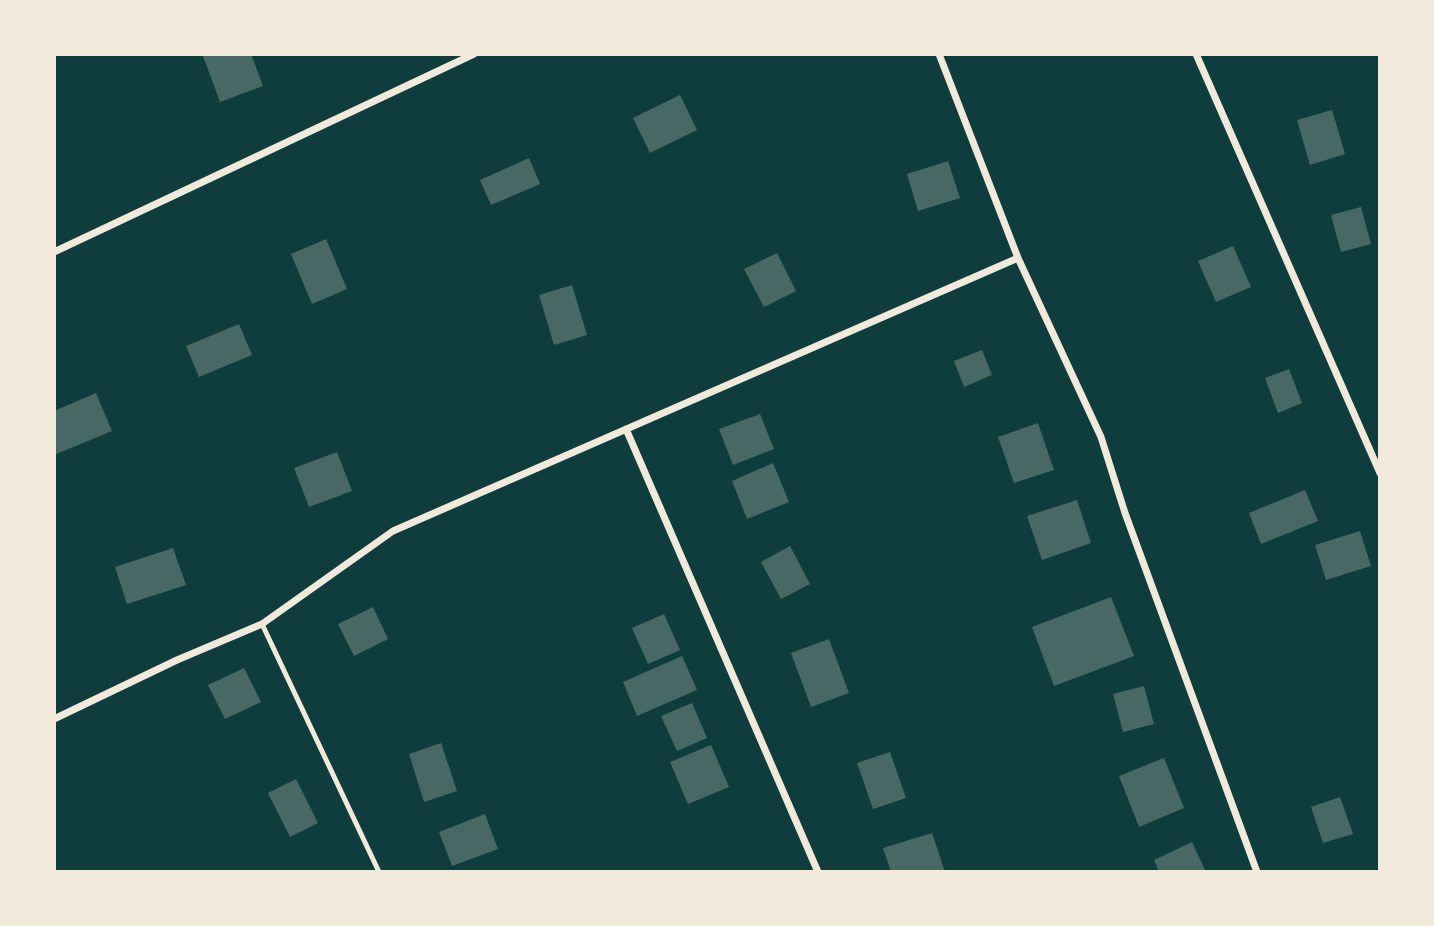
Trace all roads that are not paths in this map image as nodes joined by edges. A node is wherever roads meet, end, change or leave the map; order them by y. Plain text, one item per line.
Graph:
1 (474, 54) edge
2 (939, 54) edge
3 (1196, 54) edge
4 (54, 252) edge
5 (1018, 258) junction
6 (626, 429) junction
7 (1380, 473) edge
8 (262, 624) junction
9 (54, 719) edge
10 (379, 872) edge
11 (818, 872) edge
12 (1257, 872) edge

1 - 4 street
2 - 5 street
3 - 7 street
5 - 6 street
5 - 12 street
6 - 8 street
6 - 11 street
8 - 9 street
8 - 10 lane

